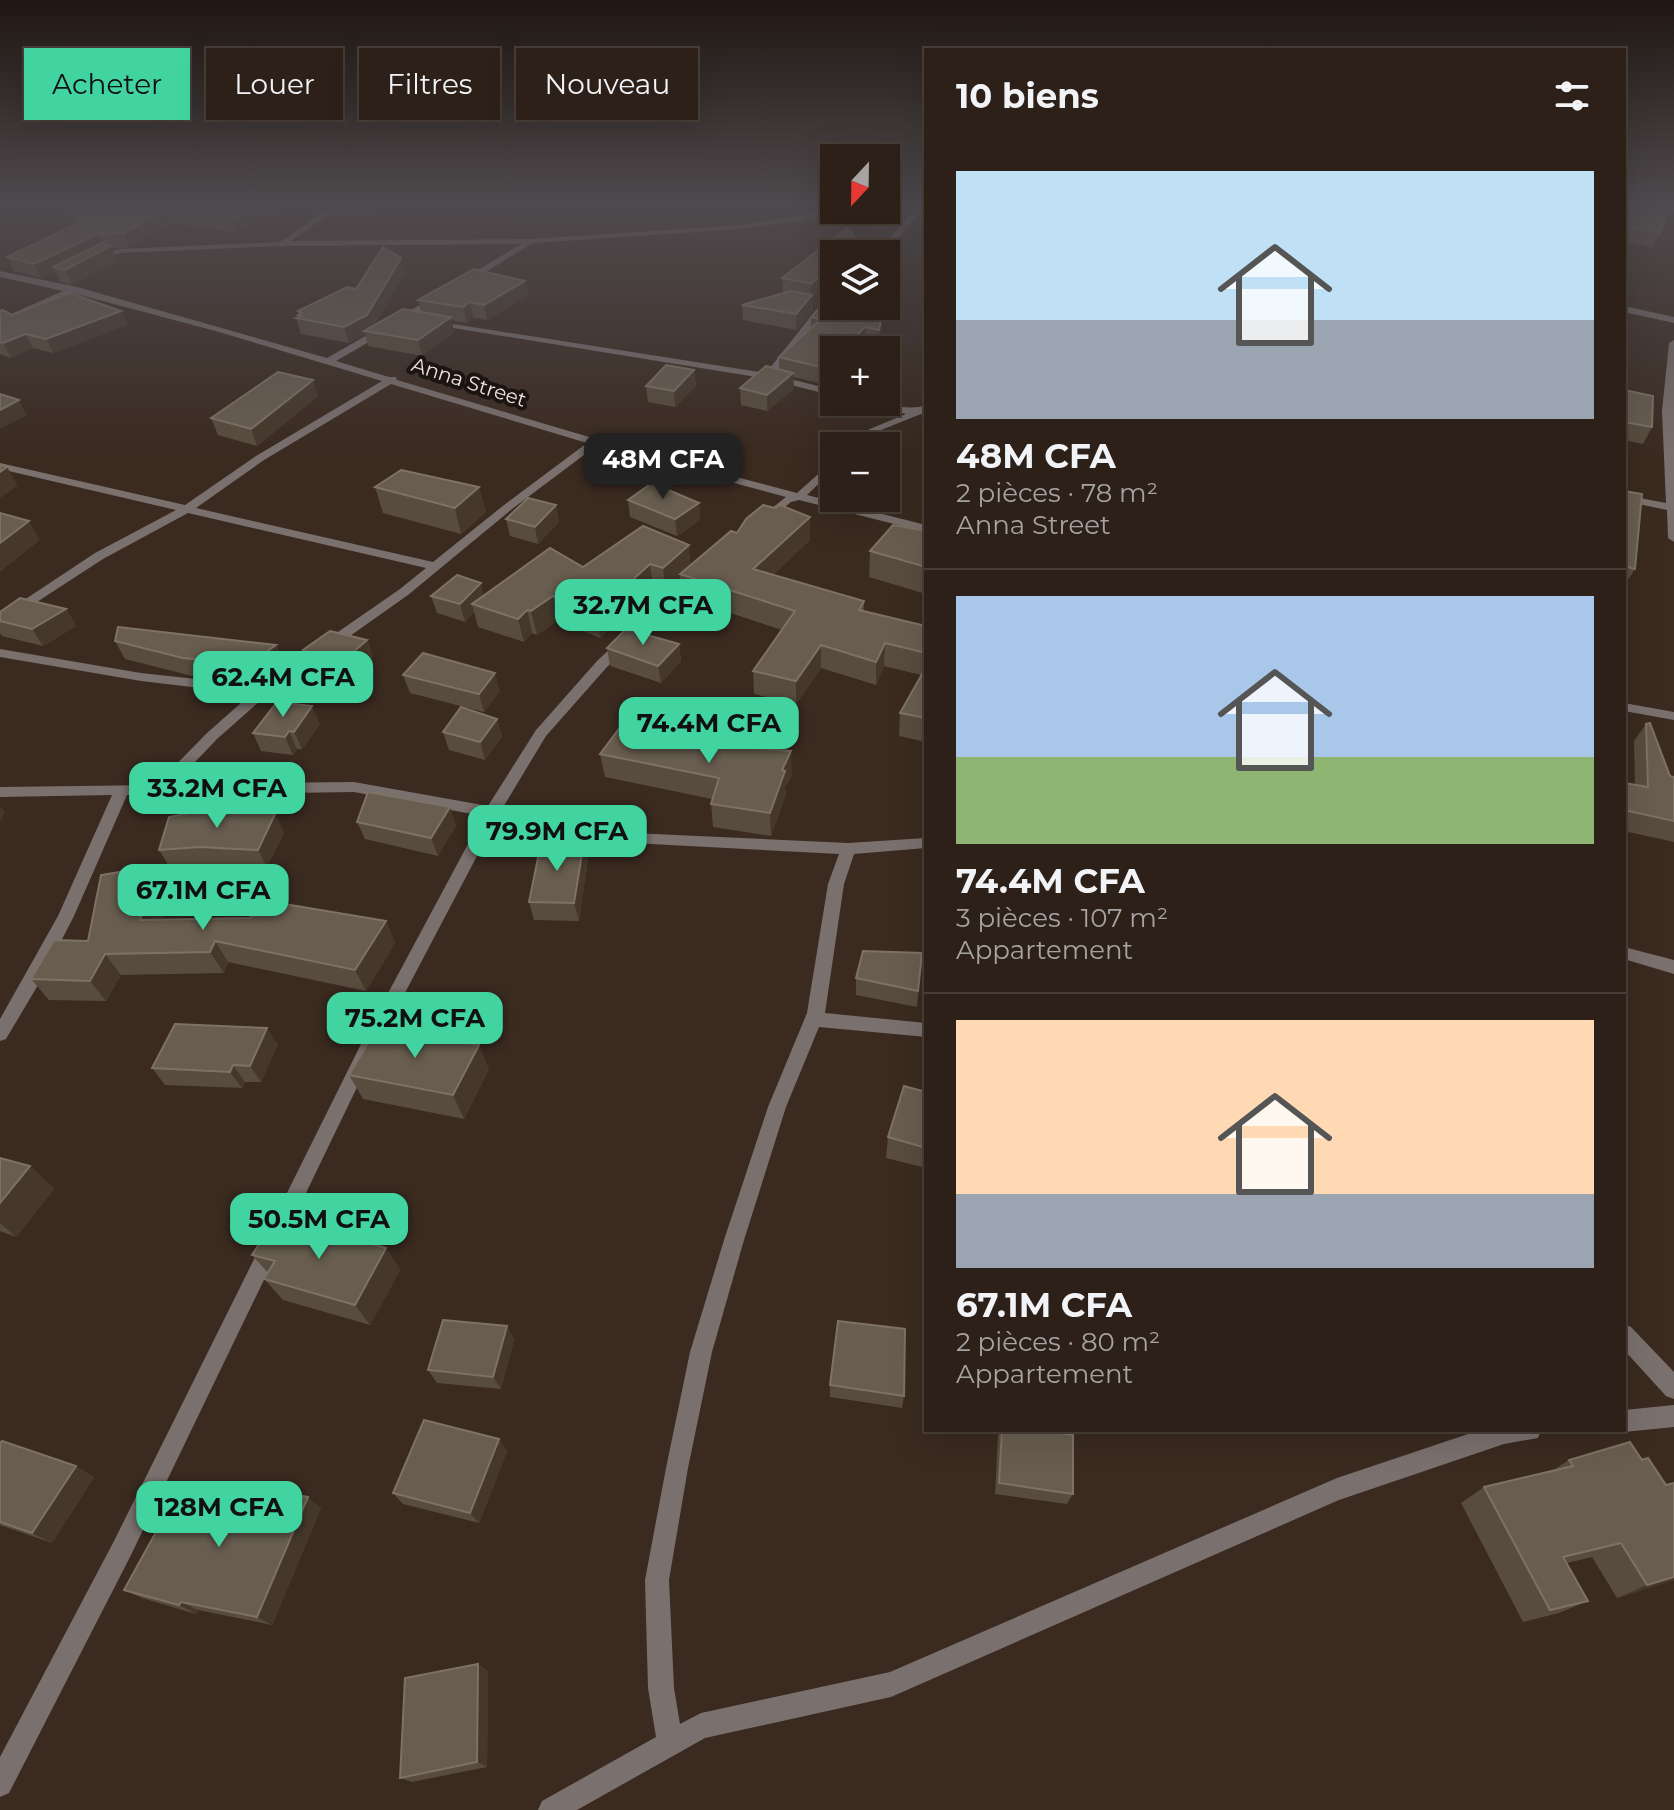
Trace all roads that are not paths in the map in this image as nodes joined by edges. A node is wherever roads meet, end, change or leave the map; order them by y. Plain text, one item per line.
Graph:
1 (66, 287) edge
2 (74, 289) junction
3 (444, 295) edge
4 (1626, 309) edge
5 (820, 313) edge
6 (406, 318) junction
7 (1674, 320) edge
8 (0, 322) edge
9 (1674, 343) edge
10 (330, 360) junction
11 (768, 376) junction
12 (393, 379) junction
13 (820, 389) edge
14 (900, 407) edge
15 (1653, 407) edge
16 (921, 411) edge
17 (1667, 411) junction
18 (867, 432) edge
19 (595, 442) junction
20 (0, 466) edge
21 (820, 477) edge
22 (800, 496) junction
23 (1626, 498) edge
24 (1674, 508) edge
25 (187, 509) junction
26 (924, 528) edge
27 (753, 529) edge
28 (1674, 538) edge
29 (708, 563) edge
30 (434, 566) junction
31 (0, 622) edge
32 (0, 653) edge
33 (263, 691) junction
34 (1626, 707) edge
35 (1674, 716) edge
36 (121, 791) junction
37 (0, 792) edge
38 (158, 792) junction
39 (493, 811) junction
40 (924, 843) edge
41 (848, 849) junction
42 (1626, 954) edge
43 (1674, 967) edge
44 (814, 1019) junction
45 (924, 1030) edge
46 (0, 1034) edge
47 (1626, 1336) edge
48 (1674, 1388) edge
49 (1674, 1416) edge
50 (1626, 1421) edge
51 (1513, 1432) edge
52 (670, 1744) junction
53 (0, 1784) edge
54 (551, 1810) edge

1 - 2 street, Anna Street
2 - 8 street
2 - 10 street, Anna Street
3 - 6 street
4 - 7 street
5 - 11 street
6 - 10 street
6 - 11 street
9 - 17 street
10 - 12 street, Anna Street
11 - 13 street
12 - 19 street, Anna Street
12 - 25 street
14 - 16 street
15 - 17 street
16 - 18 street
17 - 24 street
19 - 22 street, Anna Street
19 - 30 street
20 - 25 street
21 - 22 street
22 - 26 street, Anna Street
22 - 27 street
23 - 24 street
24 - 28 street
25 - 30 street
25 - 31 street
29 - 39 street
30 - 33 street
32 - 33 street
33 - 38 street
34 - 35 street
36 - 37 street
36 - 38 street
36 - 46 street
38 - 39 street
39 - 41 street
39 - 53 street
40 - 41 street
41 - 44 street
42 - 43 street
44 - 45 street
44 - 52 street
47 - 48 street
49 - 50 street
51 - 52 street
52 - 54 street

